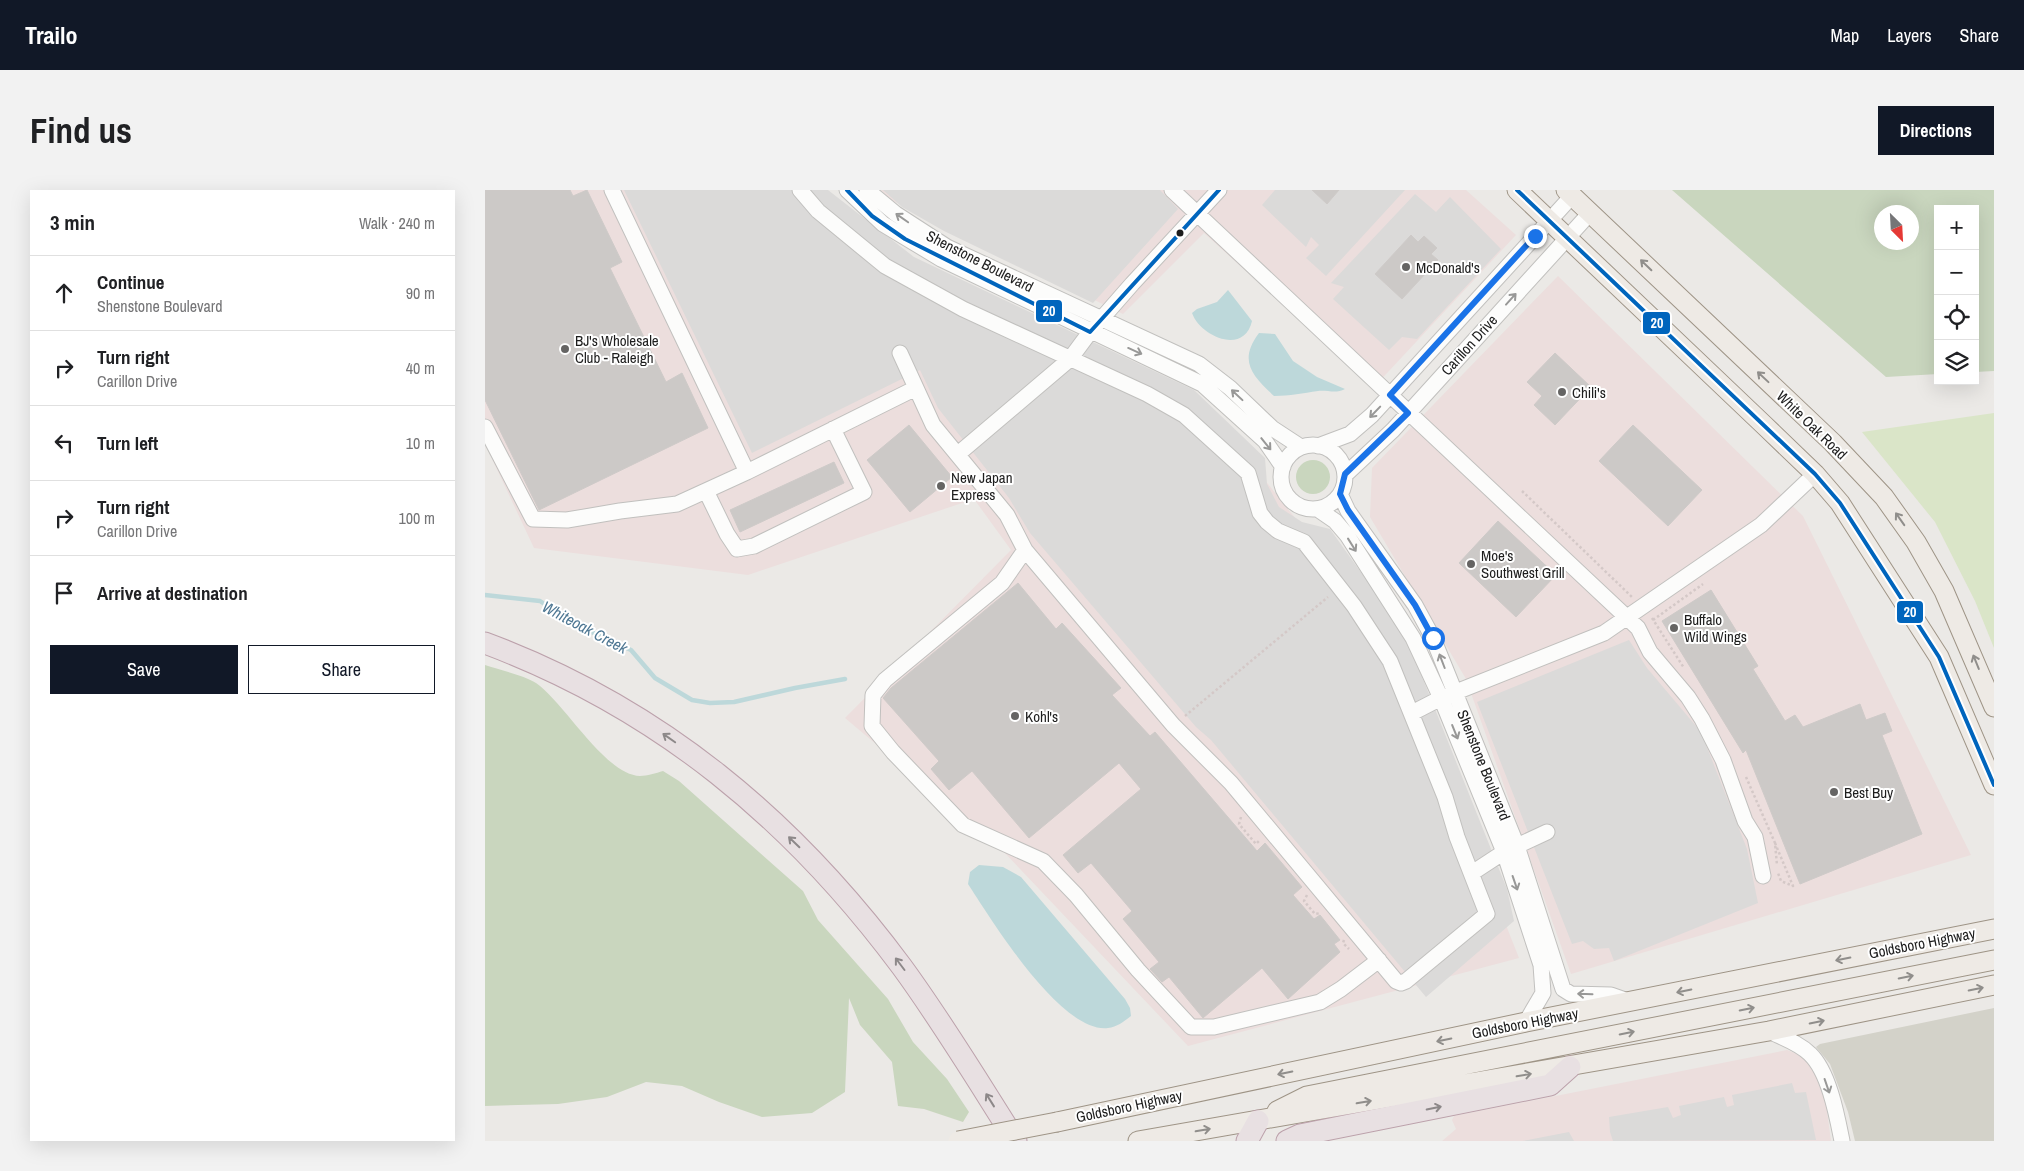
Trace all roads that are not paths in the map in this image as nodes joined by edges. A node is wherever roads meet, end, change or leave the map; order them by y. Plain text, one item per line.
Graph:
1 (612, 190) edge
2 (800, 190) edge
3 (847, 190) edge
4 (867, 190) edge
5 (1172, 190) edge
6 (1219, 190) edge
7 (1517, 190) edge
8 (1569, 193) edge
9 (1197, 213) junction
10 (1590, 213) junction
11 (1549, 221) junction
12 (1567, 238) junction
13 (1101, 320) junction
14 (1090, 332) junction
15 (900, 353) dead end
16 (1070, 359) junction
17 (916, 388) junction
18 (1390, 395) junction
19 (1408, 413) junction
20 (485, 426) edge
21 (833, 430) junction
22 (1319, 446) junction
23 (1301, 447) junction
24 (958, 454) junction
25 (1283, 467) junction
26 (747, 472) junction
27 (1345, 474) junction
28 (1815, 474) junction
29 (706, 491) junction
30 (1340, 494) junction
31 (1319, 510) junction
32 (1025, 550) junction
33 (1627, 618) junction
34 (485, 643) edge
35 (1448, 695) junction
36 (1994, 707) edge
37 (1412, 713) junction
38 (1994, 785) edge
39 (1547, 832) dead end
40 (1510, 849) junction
41 (1472, 873) junction
42 (1763, 876) dead end
43 (1994, 929) edge
44 (1379, 960) junction
45 (1994, 960) edge
46 (1994, 985) edge
47 (1632, 1002) junction
48 (1526, 1022) junction
49 (1769, 1031) junction
50 (1570, 1067) junction
51 (1258, 1120) junction
52 (957, 1141) edge
53 (1015, 1141) edge
54 (1138, 1141) edge
55 (1247, 1141) edge
56 (1287, 1141) edge
57 (1842, 1141) edge

1 - 26 street
2 - 16 street
3 - 14 street, Shenstone Boulevard
13 -> 4 street, Shenstone Boulevard
5 - 9 street
6 - 9 street
7 - 11 main road
8 - 10 main road, White Oak Road
8 - 11 street, Carillon Drive
9 - 13 street
9 - 18 street
10 - 12 street, Carillon Drive
36 -> 10 main road, White Oak Road
11 - 12 main road
11 - 18 street, Carillon Drive
19 -> 12 street, Carillon Drive
12 - 28 main road
13 - 14 street
23 -> 13 street, Shenstone Boulevard
14 - 16 street
14 -> 25 street, Shenstone Boulevard
15 - 17 street
16 - 24 street
16 - 37 street
17 - 21 street
17 - 24 street
18 - 19 street
18 -> 22 street, Carillon Drive
19 - 27 street, Carillon Drive
19 - 33 street
20 - 29 street
21 - 26 street
21 - 29 street
22 - 23 street
22 - 27 street
23 - 25 street
24 - 32 street
25 - 31 street
26 - 29 street
27 - 30 street
28 - 33 street
28 - 38 main road
30 - 31 street
35 -> 30 street, Shenstone Boulevard
31 -> 35 street, Shenstone Boulevard
32 - 44 street
32 - 44 street
33 - 35 street
33 - 42 street
53 -> 34 highway
35 - 37 street
35 - 40 street, Shenstone Boulevard
37 - 41 street
39 - 40 street
40 - 41 street
47 -> 40 street, Shenstone Boulevard
40 -> 48 street, Shenstone Boulevard
41 - 44 street
43 -> 47 main road, Goldsboro Highway
51 -> 45 main road
49 -> 46 main road
47 - 48 main road, Goldsboro Highway
48 -> 52 main road, Goldsboro Highway, bridge
49 - 50 main road
49 -> 57 street
51 -> 50 main road
56 -> 50 highway
54 -> 51 main road
51 - 55 highway

